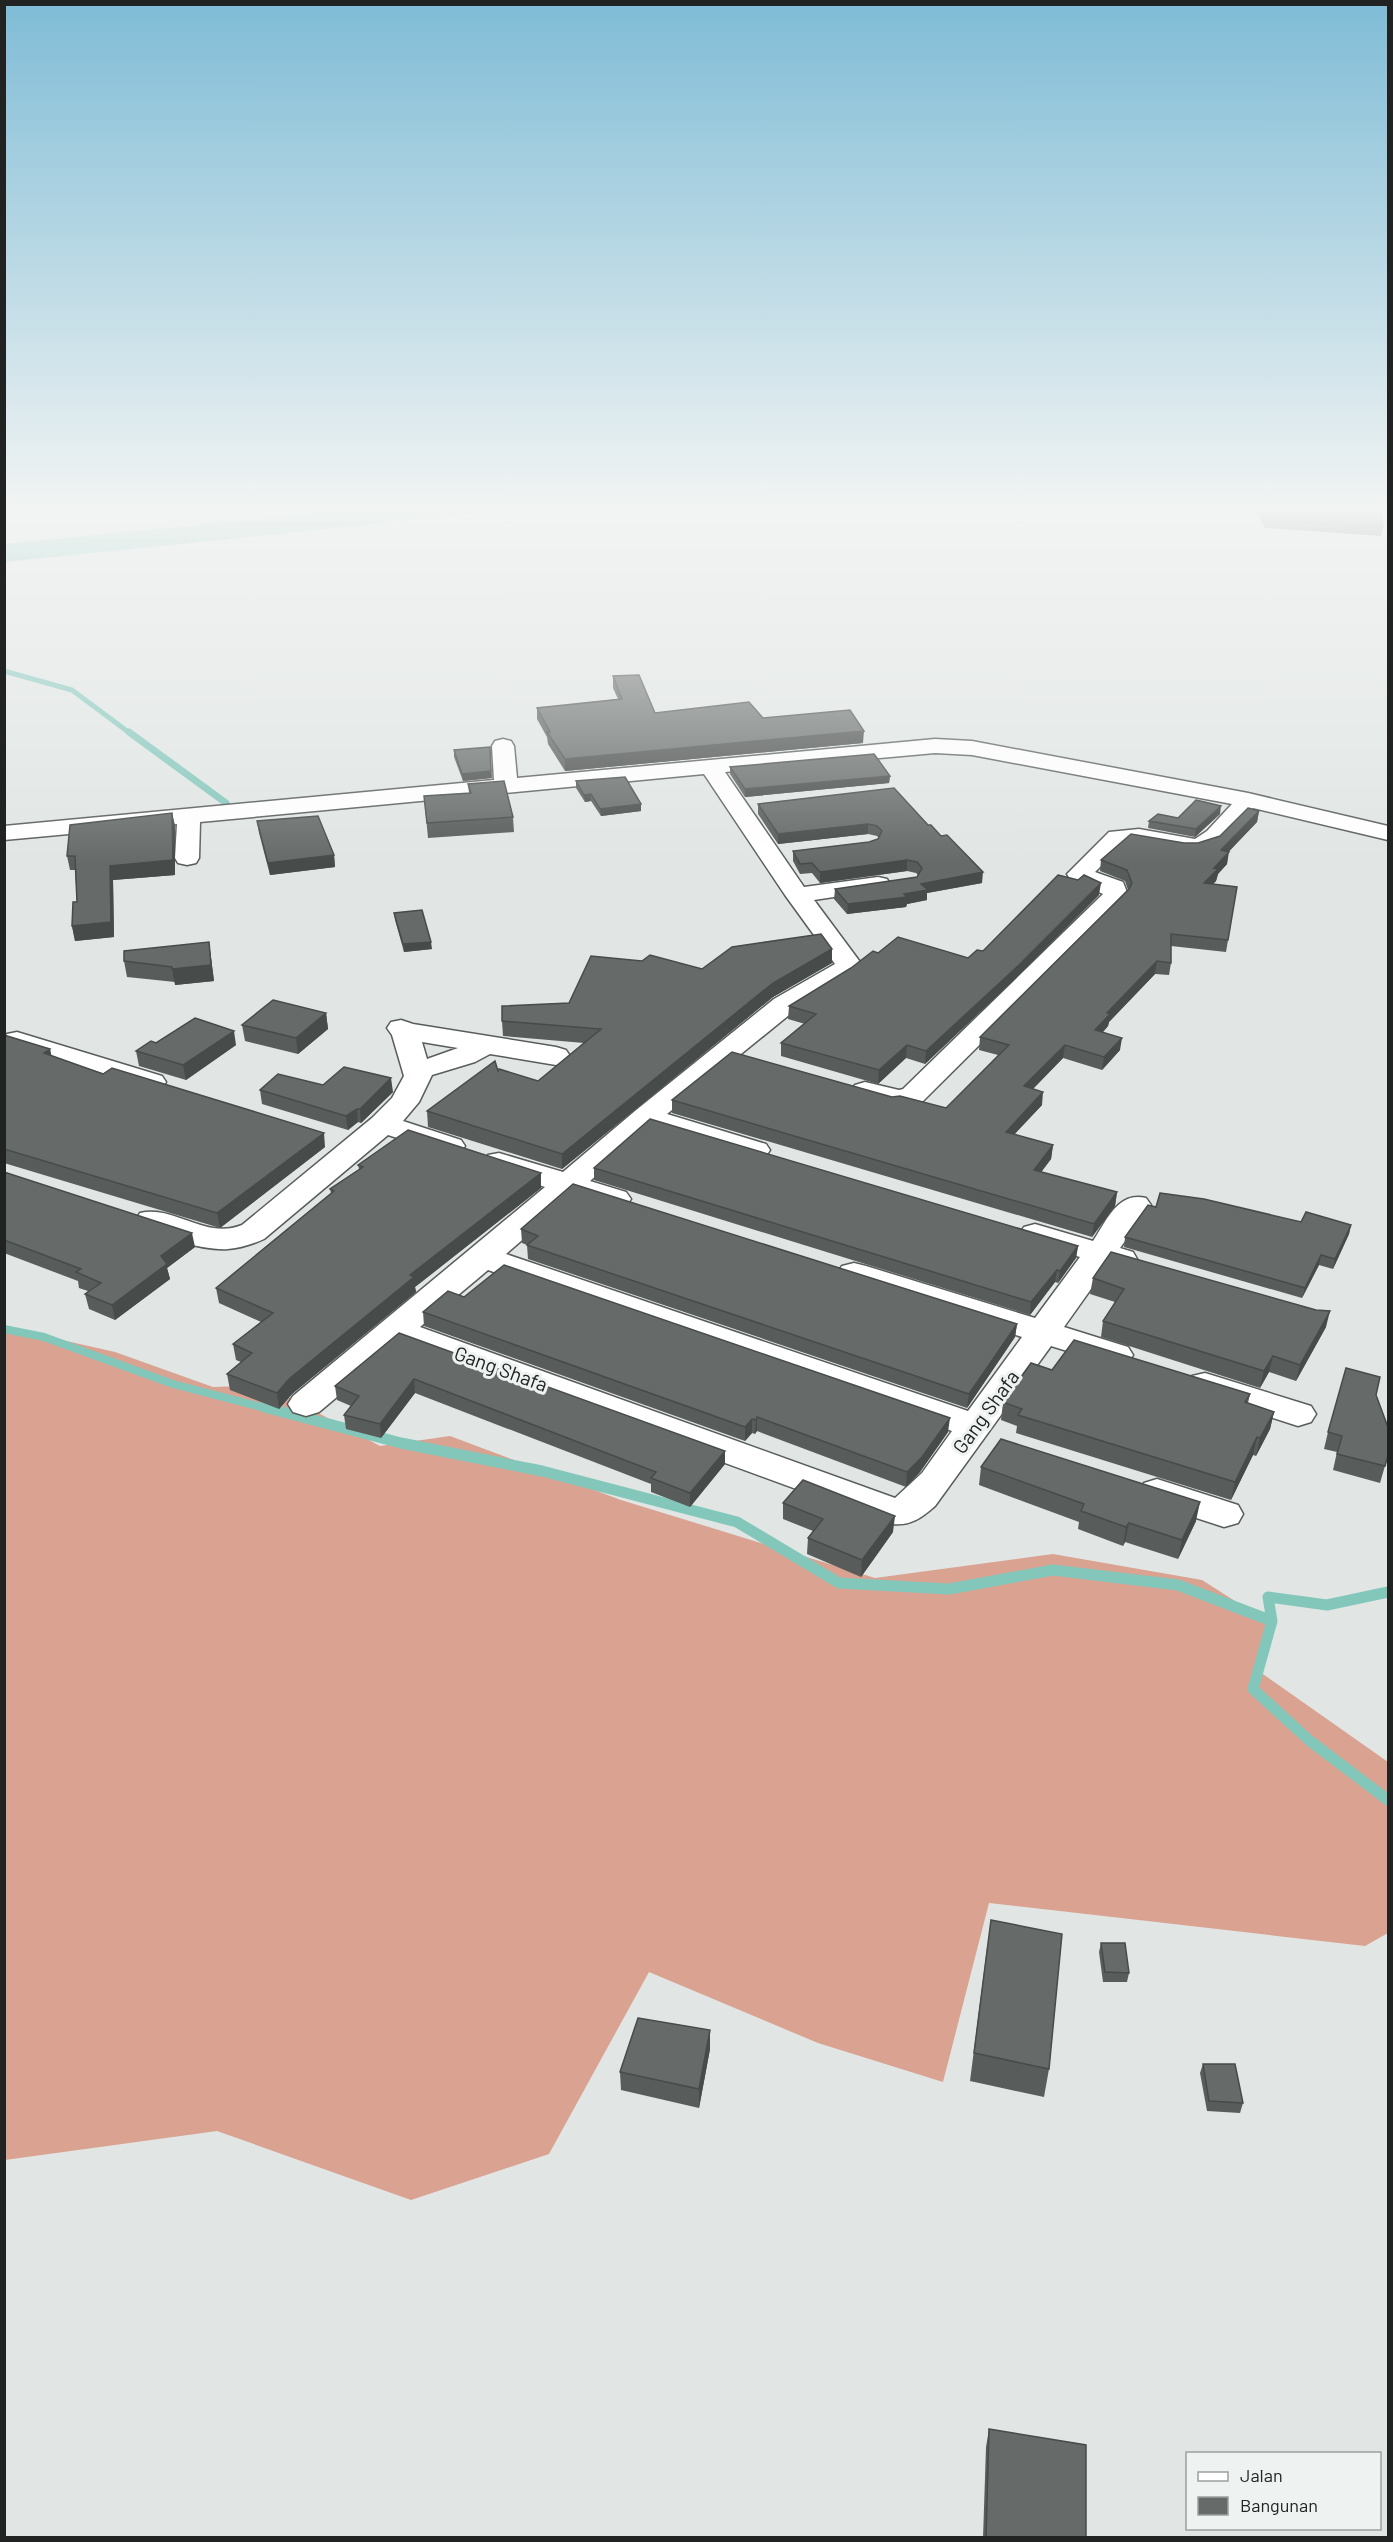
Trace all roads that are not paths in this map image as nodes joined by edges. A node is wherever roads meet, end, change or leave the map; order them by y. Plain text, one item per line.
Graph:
1 (503, 746) dead end
2 (711, 768) junction
3 (506, 785) junction
4 (1248, 800) junction
5 (189, 816) junction
6 (4, 833) edge
7 (1389, 833) edge
8 (188, 858) dead end
9 (896, 881) edge
10 (797, 896) junction
11 (17, 1040) edge
12 (485, 1045) junction
13 (726, 1052) junction
14 (556, 1056) dead end
15 (759, 1061) edge
16 (417, 1071) junction
17 (837, 1083) edge
18 (182, 1091) edge
19 (645, 1117) junction
20 (383, 1124) junction
21 (324, 1135) edge
22 (357, 1145) junction
23 (781, 1158) edge
24 (567, 1185) junction
25 (1135, 1205) dead end
26 (647, 1209) edge
27 (129, 1214) edge
28 (1009, 1226) edge
29 (1100, 1253) junction
30 (483, 1257) junction
31 (829, 1265) edge
32 (1145, 1266) edge
33 (395, 1330) junction
34 (1046, 1332) junction
35 (1144, 1364) edge
36 (1177, 1375) edge
37 (306, 1404) dead end
38 (1298, 1414) dead end
39 (983, 1434) junction
40 (1125, 1482) edge
41 (1224, 1514) dead end

1 - 3 street
2 - 3 street
2 - 4 street
2 - 10 street
3 - 5 street
4 - 7 street
4 - 17 street
5 - 6 street
5 - 8 street
9 - 10 street
10 - 13 street
11 - 18 street
12 - 14 street
12 - 16 street
12 - 16 street
13 - 15 street
13 - 19 street
16 - 20 street
19 - 23 street
19 - 24 street
20 - 22 street
20 - 24 street
21 - 22 street
22 - 27 street
24 - 26 street
24 - 30 street
25 - 29 street, Gang Shafa
28 - 29 street
29 - 32 street
29 - 34 street, Gang Shafa
30 - 33 street
30 - 39 street
31 - 34 street
33 - 37 street
33 - 39 street, Gang Shafa
34 - 35 street
34 - 39 street, Gang Shafa
36 - 38 street
40 - 41 street

